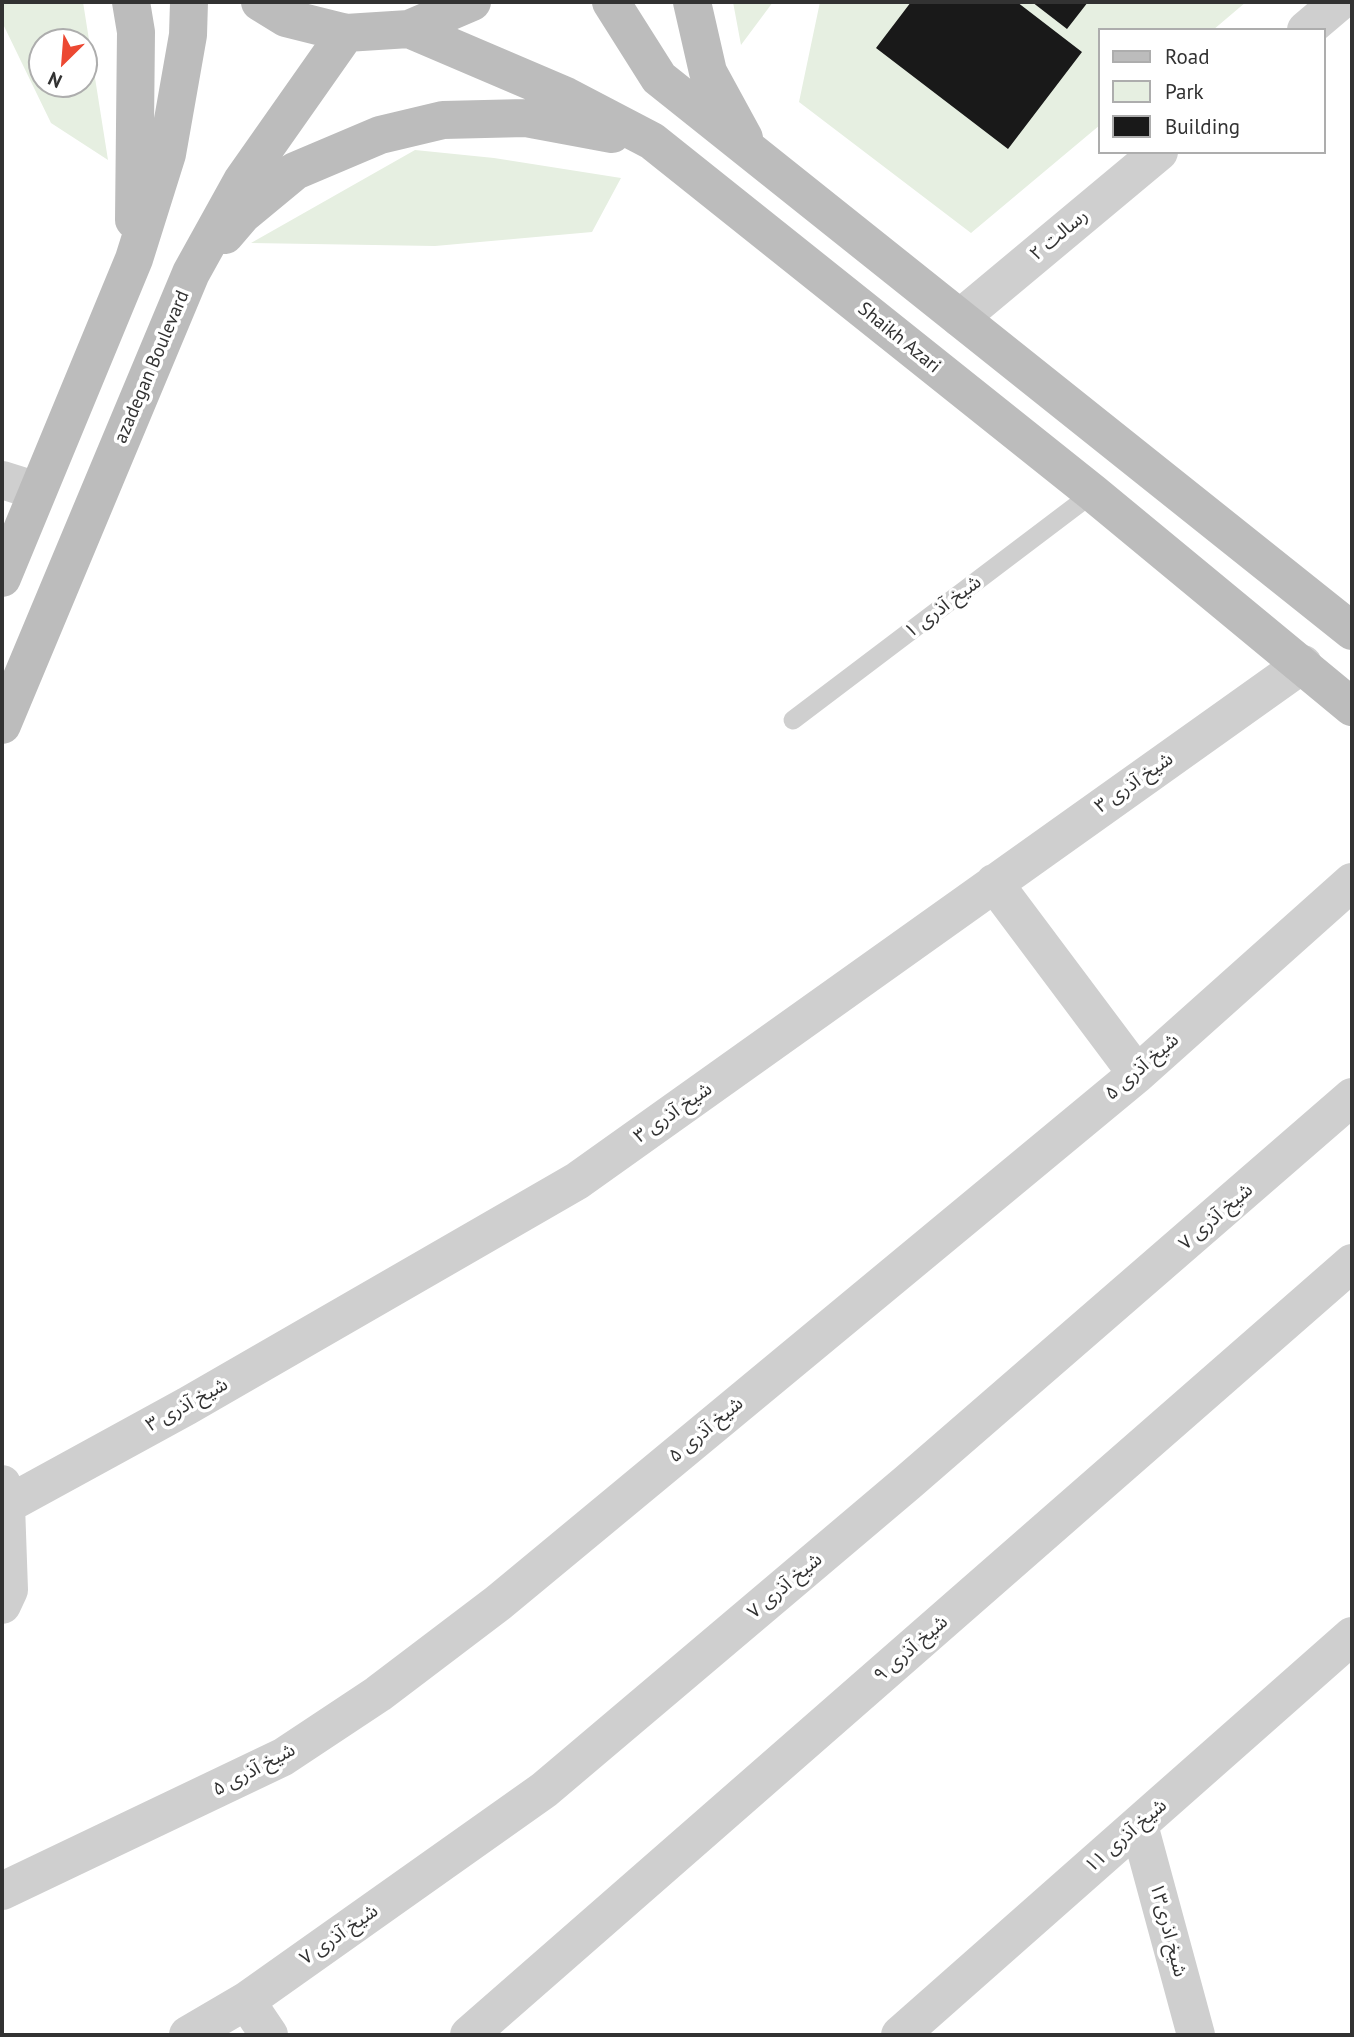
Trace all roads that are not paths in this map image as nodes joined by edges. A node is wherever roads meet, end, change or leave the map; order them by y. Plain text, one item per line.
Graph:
1 (131, 2) edge
2 (189, 2) edge
3 (260, 2) edge
4 (472, 2) edge
5 (611, 2) edge
6 (692, 2) edge
7 (1339, 2) edge
8 (1308, 28) edge
9 (409, 29) junction
10 (346, 33) junction
11 (652, 141) junction
12 (752, 153) junction
13 (1157, 154) edge
14 (134, 259) junction
15 (191, 273) junction
16 (960, 318) junction
17 (2, 480) edge
18 (37, 491) junction
19 (1093, 493) junction
20 (2, 578) edge
21 (1352, 631) edge
22 (1352, 641) edge
23 (1303, 664) junction
24 (1352, 707) edge
25 (793, 720) dead end
26 (2, 725) edge
27 (1352, 882) edge
28 (994, 883) junction
29 (1137, 1074) junction
30 (1352, 1097) edge
31 (1352, 1263) edge
32 (4, 1494) edge
33 (2, 1605) edge
34 (1352, 1636) edge
35 (1139, 1825) junction
36 (2, 1891) edge
37 (246, 2001) junction
38 (188, 2035) edge
39 (268, 2035) edge
40 (469, 2035) edge
41 (900, 2035) edge
42 (1196, 2035) edge

1 - 14 main road
2 - 14 main road
3 - 10 main road
4 - 9 main road
5 - 12 main road
6 - 12 main road
7 - 8 street
9 - 10 main road
9 - 11 main road, Shaikh Azari
10 - 15 main road, azadegan Boulevard
11 - 15 main road
11 - 19 main road, Shaikh Azari
12 - 16 main road
13 - 16 street, رسالت ۲
14 - 18 main road
15 - 26 main road, azadegan Boulevard
16 - 21 main road
17 - 18 street
18 - 20 main road
19 - 23 main road, Shaikh Azari
19 - 25 lane, شیخ آذری ۱
22 - 23 main road
23 - 24 main road, Shaikh Azari
23 - 28 street, شیخ آذری ۳
27 - 29 street, شیخ آذری ۵
28 - 29 street
28 - 32 street, شیخ آذری ۳
29 - 36 street, شیخ آذری ۵
30 - 37 street, شیخ آذری ۷
31 - 40 street, شیخ آذری ۹
32 - 33 street
34 - 35 street, شیخ آذری ۱۱
35 - 41 street, شیخ آذری ۱۱
35 - 42 street, شیخ اذری۱۳
37 - 38 street, شیخ آذری ۷
37 - 39 street

